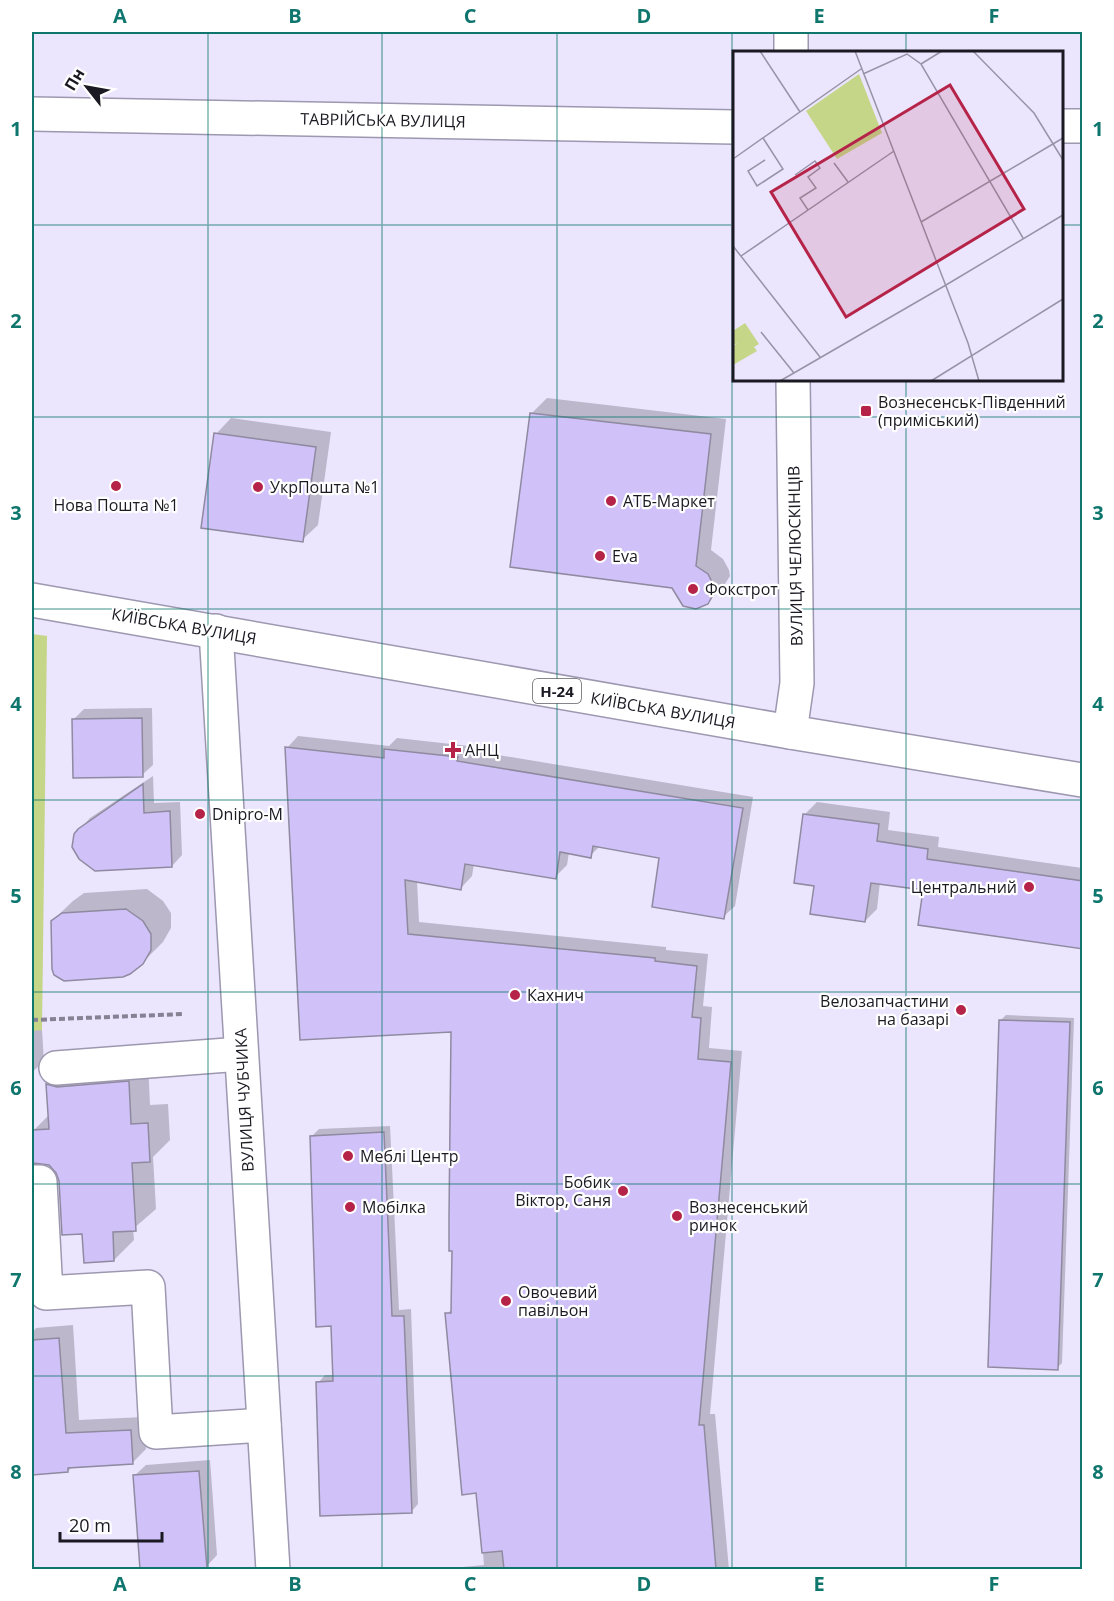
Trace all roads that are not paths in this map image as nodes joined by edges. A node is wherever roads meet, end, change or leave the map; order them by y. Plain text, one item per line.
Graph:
1 (791, 32) edge
2 (791, 51) edge
3 (32, 114) edge
4 (1063, 126) edge
5 (1083, 126) edge
6 (733, 127) edge
7 (793, 381) edge
8 (32, 600) edge
9 (216, 631) junction
10 (790, 732) junction
11 (1083, 780) edge
12 (242, 1054) junction
13 (56, 1068) dead end
14 (32, 1182) edge
15 (264, 1425) junction
16 (273, 1569) edge

1 - 2 street
3 - 6 street, ТАВРІЙСЬКА ВУЛИЦЯ
4 - 5 street
7 - 10 street, ВУЛИЦЯ ЧЕЛЮСКІНЦІВ
8 - 9 street, КИЇВСЬКА ВУЛИЦЯ / Н-24
9 - 10 street, КИЇВСЬКА ВУЛИЦЯ / Н-24
9 - 12 street, ВУЛИЦЯ ЧУБЧИКА
10 - 11 street, КИЇВСЬКА ВУЛИЦЯ / Н-24
12 - 13 street
12 - 15 street, ВУЛИЦЯ ЧУБЧИКА
14 - 15 street
15 - 16 street, ВУЛИЦЯ ЧУБЧИКА

